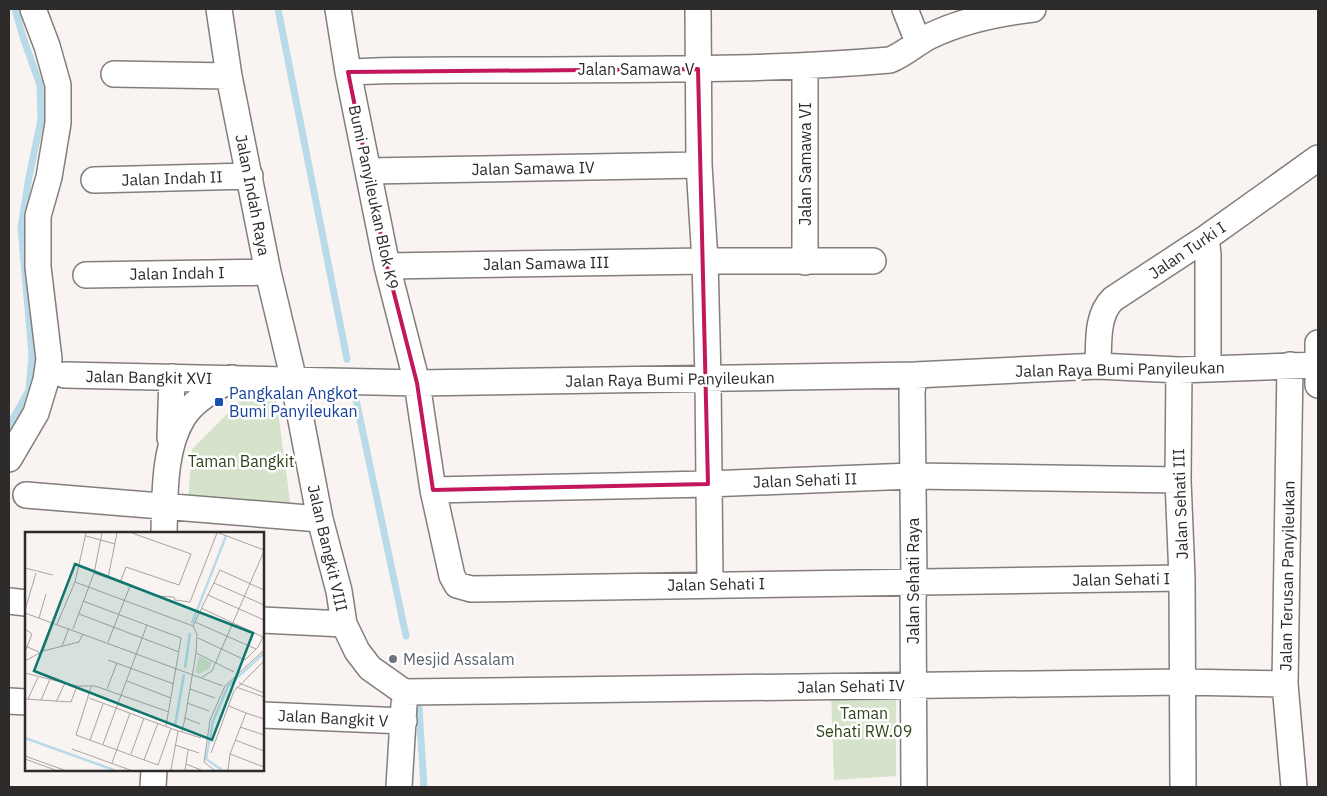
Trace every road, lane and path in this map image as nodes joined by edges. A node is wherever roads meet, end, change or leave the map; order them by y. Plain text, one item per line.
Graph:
1 (32, 9) edge
2 (220, 9) edge
3 (338, 9) edge
4 (698, 9) edge
5 (906, 9) edge
6 (1033, 9) edge
7 (1008, 10) edge
8 (918, 42) junction
9 (805, 66) junction
10 (698, 69) junction
11 (348, 72) junction
12 (114, 74) dead end
13 (229, 76) junction
14 (1318, 158) edge
15 (699, 165) junction
16 (368, 171) junction
17 (250, 176) junction
18 (94, 180) dead end
19 (1206, 238) junction
20 (705, 261) junction
21 (873, 261) dead end
22 (811, 262) junction
23 (387, 266) junction
24 (268, 272) junction
25 (86, 275) dead end
26 (1318, 343) edge
27 (1290, 365) junction
28 (1318, 365) edge
29 (1098, 366) junction
30 (1208, 368) junction
31 (1179, 370) junction
32 (65, 375) dead end
33 (915, 375) junction
34 (172, 377) junction
35 (232, 378) junction
36 (708, 378) junction
37 (293, 380) junction
38 (417, 383) junction
39 (1318, 385) edge
40 (170, 446) junction
41 (9, 459) edge
42 (912, 476) junction
43 (1178, 480) junction
44 (708, 484) junction
45 (433, 490) junction
46 (26, 495) dead end
47 (165, 506) junction
48 (320, 519) junction
49 (164, 532) edge
50 (1182, 578) junction
51 (914, 581) junction
52 (710, 584) junction
53 (9, 601) edge
54 (25, 602) edge
55 (264, 620) edge
56 (344, 624) junction
57 (1182, 682) junction
58 (1280, 684) junction
59 (914, 685) junction
60 (415, 692) junction
61 (9, 701) edge
62 (25, 702) edge
63 (264, 715) edge
64 (404, 721) junction
65 (154, 771) edge
66 (153, 787) edge
67 (400, 787) edge
68 (914, 787) edge
69 (1183, 787) edge
70 (1294, 787) edge

1 - 41 street
2 - 13 street, Jalan Indah Raya
3 - 11 street, Bumi Panyileukan Blok K9
4 - 10 street
5 - 8 street
6 - 7 street, Jalan Samawa V
7 - 8 street, Jalan Samawa V
8 - 9 street, Jalan Samawa V
9 - 10 street, Jalan Samawa V
9 - 22 street, Jalan Samawa VI
10 - 11 street, Jalan Samawa V
10 - 15 street
11 - 16 street, Bumi Panyileukan Blok K9
12 - 13 street
13 - 17 street, Jalan Indah Raya
14 - 19 street, Jalan Turki I
15 - 16 street, Jalan Samawa IV
15 - 20 street
16 - 23 street, Bumi Panyileukan Blok K9
17 - 18 street, Jalan Indah II
17 - 24 street, Jalan Indah Raya
19 - 29 street, Jalan Turki I
19 - 30 street
20 - 22 street
20 - 23 street, Jalan Samawa III
20 - 36 street
21 - 22 street
23 - 38 street, Bumi Panyileukan Blok K9
24 - 25 street, Jalan Indah I
24 - 37 street, Jalan Indah Raya
26 - 28 street
27 - 28 street, Jalan Raya Bumi Panyileukan
27 - 30 street, Jalan Raya Bumi Panyileukan
27 - 58 street, Jalan Terusan Panyileukan
28 - 39 street
29 - 31 street, Jalan Raya Bumi Panyileukan
29 - 33 street, Jalan Raya Bumi Panyileukan
30 - 31 street, Jalan Raya Bumi Panyileukan
31 - 43 street, Jalan Sehati III
32 - 34 street, Jalan Bangkit XVI
33 - 36 street, Jalan Raya Bumi Panyileukan
33 - 42 street, Jalan Sehati Raya
34 - 35 street, Jalan Bangkit XVI
34 - 40 street
35 - 37 street, Jalan Raya Bumi Panyileukan
35 - 40 street
36 - 38 street, Jalan Raya Bumi Panyileukan
36 - 44 street
37 - 38 street, Jalan Raya Bumi Panyileukan
37 - 48 street, Jalan Bangkit VIII
38 - 45 street, Jalan Sehati I
40 - 47 street
42 - 43 street, Jalan Sehati II
42 - 44 street, Jalan Sehati II
42 - 51 street, Jalan Sehati Raya
43 - 50 street, Jalan Sehati III
44 - 45 street, Jalan Sehati II
44 - 52 street
45 - 52 street, Jalan Sehati I
46 - 47 street
47 - 48 street
47 - 49 street
48 - 56 street, Jalan Bangkit VIII
50 - 51 street, Jalan Sehati I
50 - 57 street, Jalan Sehati III
51 - 52 street, Jalan Sehati I
51 - 59 street, Jalan Sehati Raya
53 - 54 street
55 - 56 street
56 - 60 street, Jalan Bangkit VIII
57 - 58 street, Jalan Sehati IV
57 - 59 street, Jalan Sehati IV
57 - 69 street, Jalan Sehati III
58 - 70 street, Jalan Terusan Panyileukan
59 - 60 street, Jalan Sehati IV
59 - 68 street, Jalan Sehati Raya
60 - 64 street
61 - 62 street
63 - 64 street, Jalan Bangkit V
64 - 67 street
65 - 66 street

